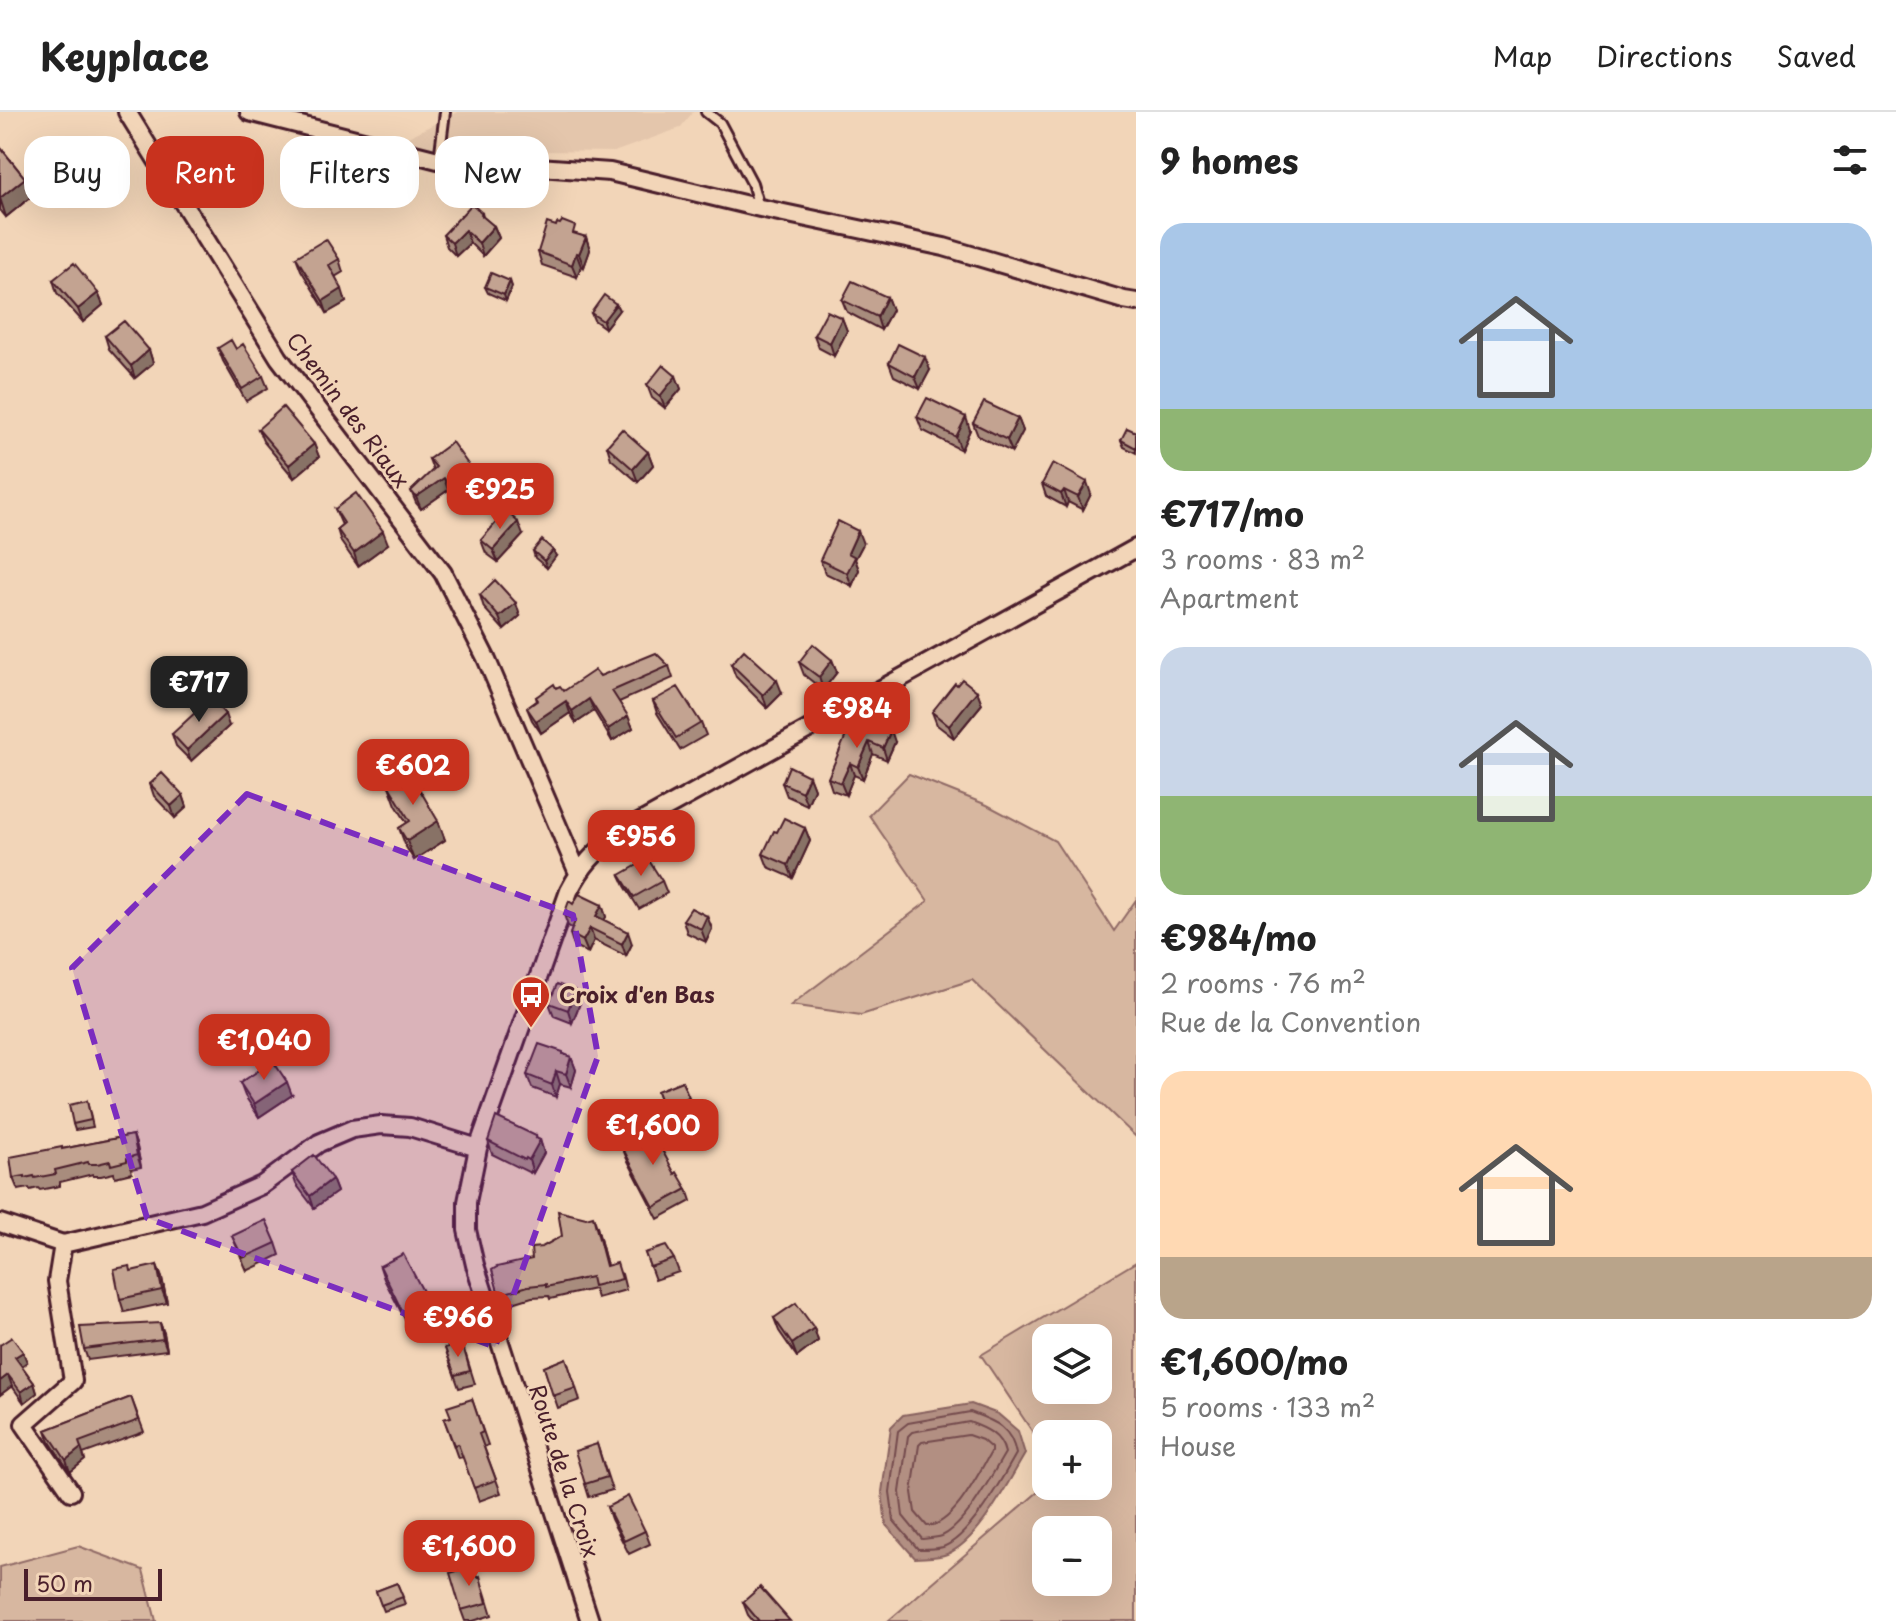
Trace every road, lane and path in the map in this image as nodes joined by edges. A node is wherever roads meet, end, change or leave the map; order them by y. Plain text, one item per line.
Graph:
1 (127, 112) edge
2 (249, 112) edge
3 (445, 112) edge
4 (706, 112) edge
5 (722, 112) edge
6 (720, 123) junction
7 (442, 136) edge
8 (435, 159) edge
9 (549, 168) edge
10 (760, 208) junction
11 (1136, 302) edge
12 (1136, 548) edge
13 (578, 873) junction
14 (478, 1148) junction
15 (0, 1223) edge
16 (63, 1244) junction
17 (71, 1492) dead end
18 (590, 1621) edge

1 - 13 street, Chemin des Riaux
2 - 8 street
3 - 7 lane
4 - 6 lane
5 - 6 lane
6 - 10 lane
9 - 10 street
10 - 11 street
12 - 13 street, Route de la Croix
13 - 14 street, Route de la Croix
14 - 16 street
14 - 18 street, Route de la Croix
15 - 16 street
16 - 17 street

